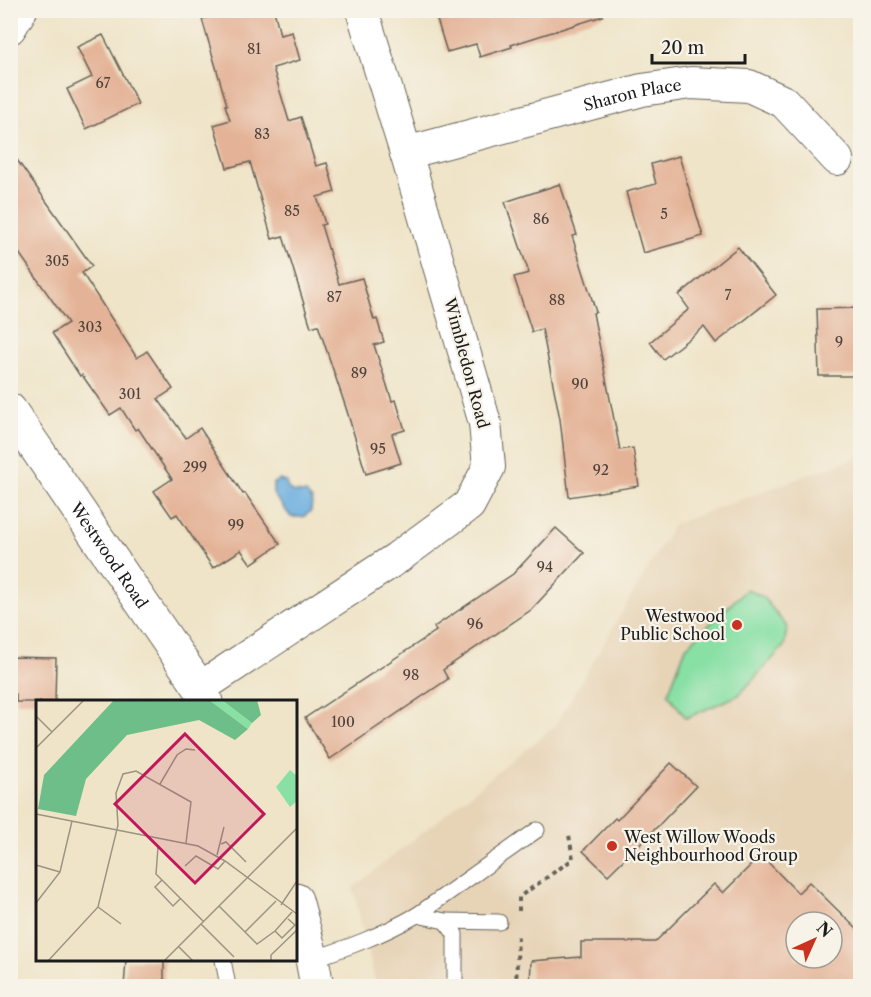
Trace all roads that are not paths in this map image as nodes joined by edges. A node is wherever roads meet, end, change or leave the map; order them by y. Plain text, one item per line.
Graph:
1 (21, 10) edge
2 (362, 10) edge
3 (10, 28) edge
4 (406, 153) junction
5 (837, 159) dead end
6 (10, 410) edge
7 (203, 695) edge
8 (537, 830) dead end
9 (297, 904) edge
10 (417, 915) junction
11 (445, 921) junction
12 (499, 922) dead end
13 (223, 961) edge
14 (315, 973) edge
15 (228, 987) edge
16 (455, 987) edge

1 - 3 street
2 - 4 street, Wimbledon Road
4 - 5 street, Sharon Place
4 - 7 street, Wimbledon Road
6 - 7 street, Westwood Road
8 - 10 lane
9 - 14 street
10 - 11 lane
10 - 14 lane
11 - 12 lane
11 - 16 lane
13 - 15 lane

